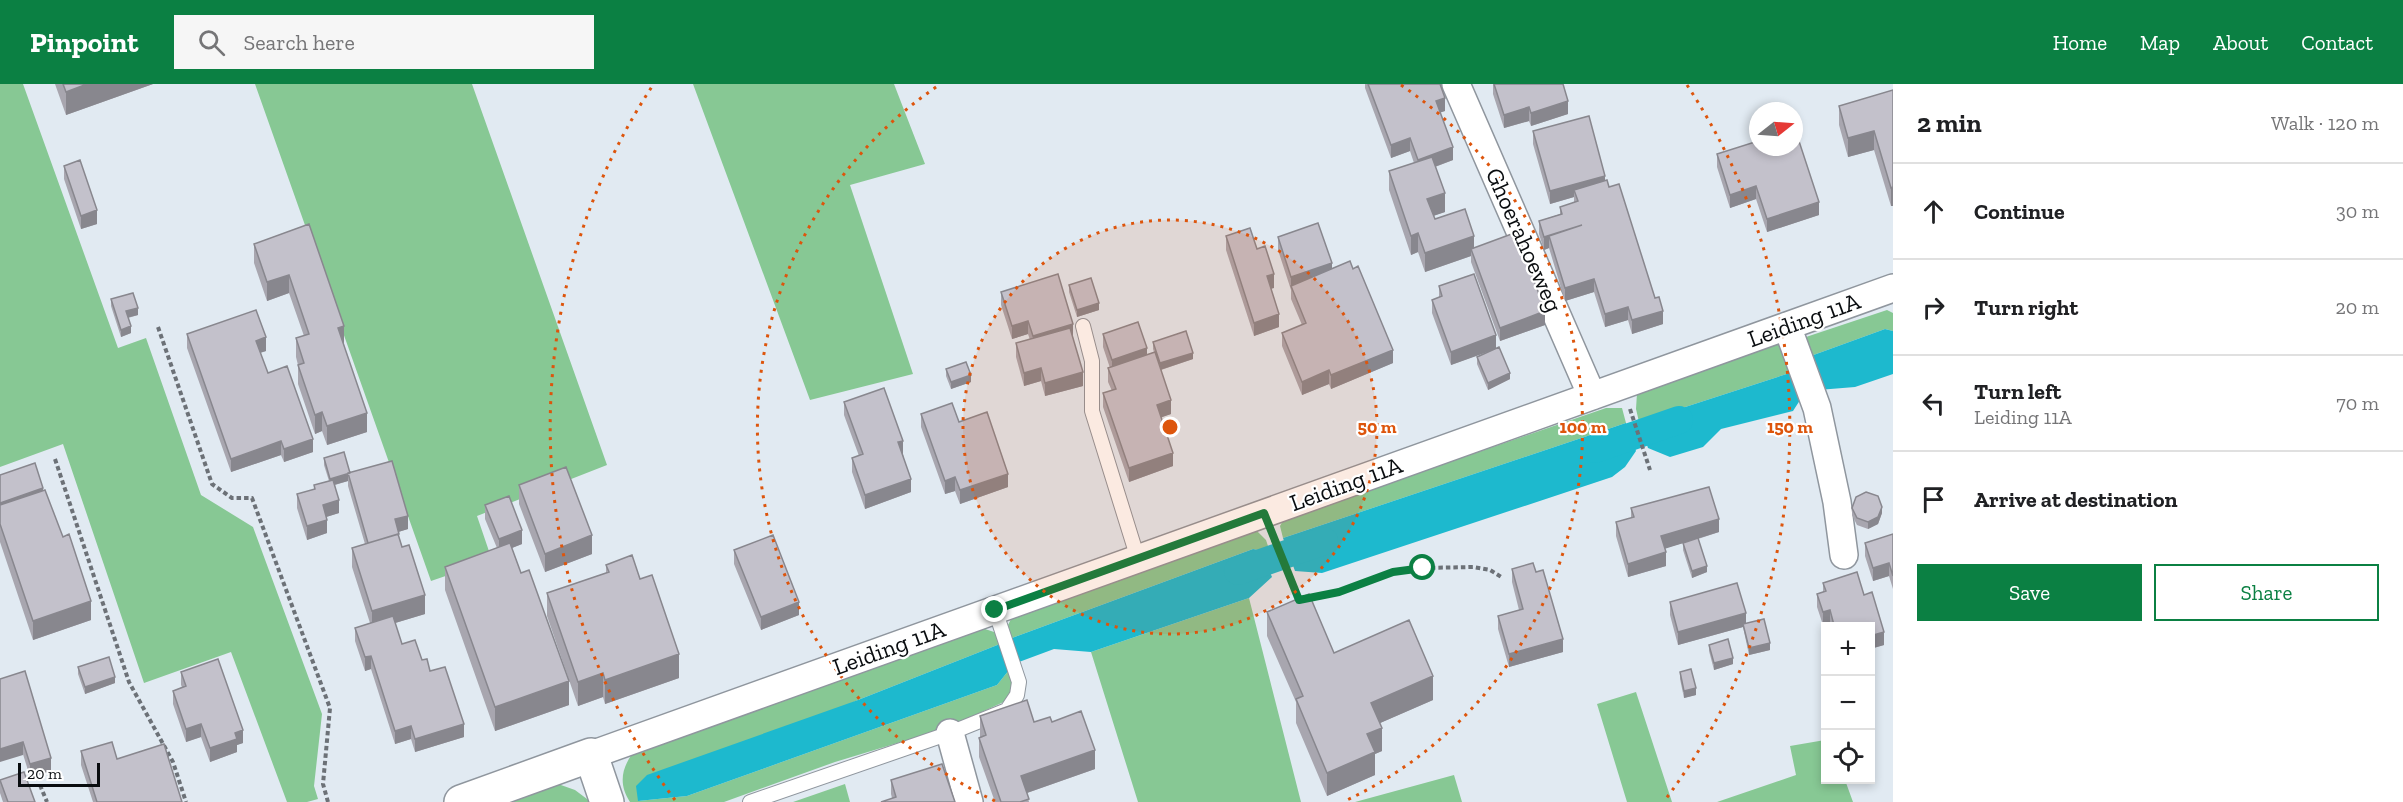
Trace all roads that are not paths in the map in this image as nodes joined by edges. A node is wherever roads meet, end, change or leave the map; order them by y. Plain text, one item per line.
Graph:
1 (1456, 84) edge
2 (1893, 288) edge
3 (1083, 326) dead end
4 (1787, 326) junction
5 (1592, 396) junction
6 (1844, 555) dead end
7 (1138, 559) junction
8 (998, 617) junction
9 (950, 733) junction
10 (591, 755) junction
11 (461, 802) edge
12 (607, 802) edge
13 (750, 802) edge
14 (969, 802) edge

1 - 5 street, Ghoerahoeweg
2 - 4 street, Leiding 11A
3 - 7 lane
4 - 5 street, Leiding 11A
4 - 6 street
5 - 7 street, Leiding 11A
7 - 8 street, Leiding 11A
8 - 9 lane
8 - 10 street, Leiding 11A
9 - 13 lane
9 - 14 street
10 - 11 street, Leiding 11A
10 - 12 street

